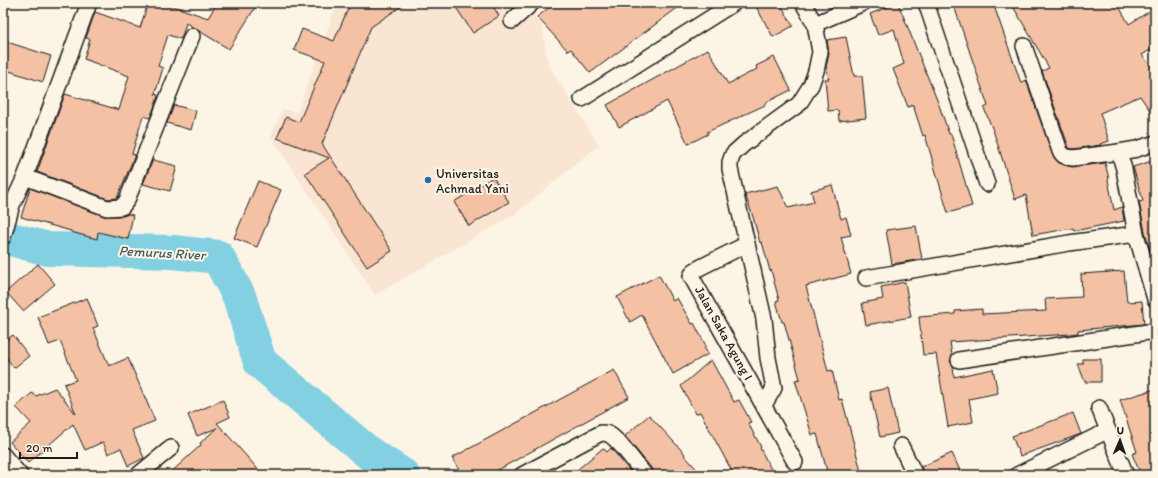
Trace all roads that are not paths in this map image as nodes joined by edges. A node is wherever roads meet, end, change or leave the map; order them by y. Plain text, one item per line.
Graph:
1 (89, 3) edge
2 (532, 3) edge
3 (734, 3) edge
4 (804, 3) edge
5 (863, 3) edge
6 (926, 3) edge
7 (512, 21) dead end
8 (815, 24) junction
9 (192, 36) dead end
10 (1024, 46) dead end
11 (582, 99) dead end
12 (1155, 143) edge
13 (1119, 152) junction
14 (25, 177) junction
15 (988, 184) dead end
16 (1136, 234) junction
17 (3, 237) edge
18 (747, 244) junction
19 (866, 278) dead end
20 (1155, 299) edge
21 (1155, 331) edge
22 (959, 360) dead end
23 (764, 405) junction
24 (1099, 408) dead end
25 (1108, 431) junction
26 (901, 446) dead end
27 (171, 448) dead end
28 (4, 457) edge
29 (795, 462) dead end
30 (529, 474) edge
31 (20, 475) edge
32 (138, 475) edge
33 (645, 475) edge
34 (915, 475) edge
35 (1017, 475) edge
36 (1126, 475) edge

1 - 14 street
2 - 7 street
3 - 11 street
4 - 8 street, Jalan Saka Agung I
5 - 8 street
6 - 15 street
8 - 18 street, Jalan Saka Agung I
9 - 14 street
10 - 13 street
12 - 13 street
13 - 16 street
14 - 17 street
16 - 19 street
16 - 20 street
18 - 23 street, Jalan Saka Agung I
18 - 23 street, Jalan Saka Agung I
21 - 22 street
23 - 29 street, Jalan Saka Agung I
24 - 25 street
25 - 35 street
25 - 36 street
26 - 34 street
27 - 32 street
28 - 31 street
30 - 33 street

